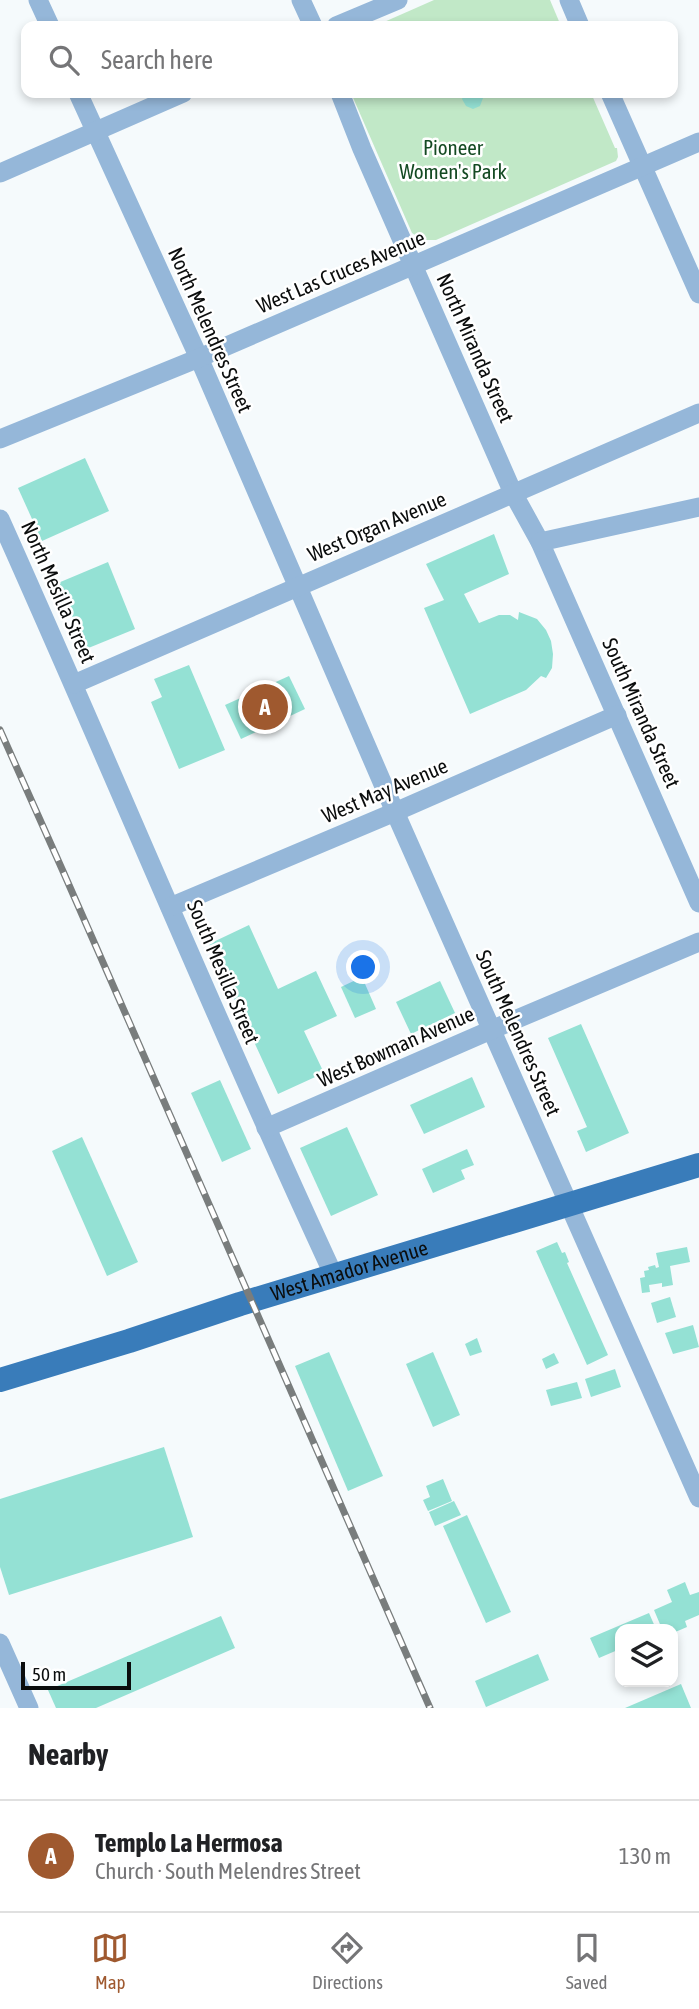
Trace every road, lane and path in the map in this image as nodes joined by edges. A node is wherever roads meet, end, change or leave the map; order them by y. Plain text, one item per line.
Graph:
1 (38, 0) edge
2 (301, 0) edge
3 (398, 0) edge
4 (569, 0) edge
5 (48, 21) edge
6 (311, 21) edge
7 (348, 21) edge
8 (578, 21) edge
9 (80, 98) edge
10 (171, 98) edge
11 (342, 98) edge
12 (612, 98) edge
13 (95, 131) junction
14 (699, 142) edge
15 (642, 166) junction
16 (0, 173) edge
17 (414, 265) junction
18 (699, 294) edge
19 (199, 358) junction
20 (699, 413) edge
21 (0, 439) edge
22 (513, 493) junction
23 (699, 507) edge
24 (0, 519) edge
25 (540, 542) junction
26 (297, 586) junction
27 (74, 684) junction
28 (617, 715) junction
29 (394, 812) junction
30 (699, 903) edge
31 (170, 907) junction
32 (699, 942) edge
33 (491, 1030) junction
34 (266, 1128) junction
35 (699, 1165) edge
36 (569, 1203) junction
37 (334, 1276) junction
38 (0, 1380) edge
39 (699, 1498) edge
40 (0, 1643) edge
41 (29, 1708) edge

1 - 5 street
2 - 6 street
3 - 7 street
4 - 8 street
9 - 13 street, North Melendres Street
10 - 13 street
11 - 17 street, North Miranda Street
12 - 15 street
13 - 16 street
13 - 19 street, North Melendres Street
14 - 15 street, West Las Cruces Avenue
15 - 17 street, West Las Cruces Avenue
15 - 18 street
17 - 19 street, West Las Cruces Avenue
17 - 22 street, North Miranda Street
19 - 21 street, West Las Cruces Avenue
19 - 26 street, North Melendres Street
20 - 22 street, West Organ Avenue
22 - 25 street, North Miranda Street
22 - 26 street, West Organ Avenue
23 - 25 street
24 - 27 street, North Mesilla Street
25 - 28 street, South Miranda Street
26 - 27 street, West Organ Avenue
26 - 29 street, South Melendres Street
27 - 31 street, South Mesilla Street
28 - 29 street, West May Avenue
28 - 30 street, South Miranda Street
29 - 31 street, West May Avenue
29 - 33 street, South Melendres Street
31 - 34 street, South Mesilla Street
32 - 33 street, West Bowman Avenue
33 - 34 street, West Bowman Avenue
33 - 36 street, South Melendres Street
34 - 37 street, South Mesilla Street
35 - 36 main road, West Amador Avenue
36 - 37 main road, West Amador Avenue
36 - 39 street, South Melendres Street
37 - 38 main road, West Amador Avenue
40 - 41 street

